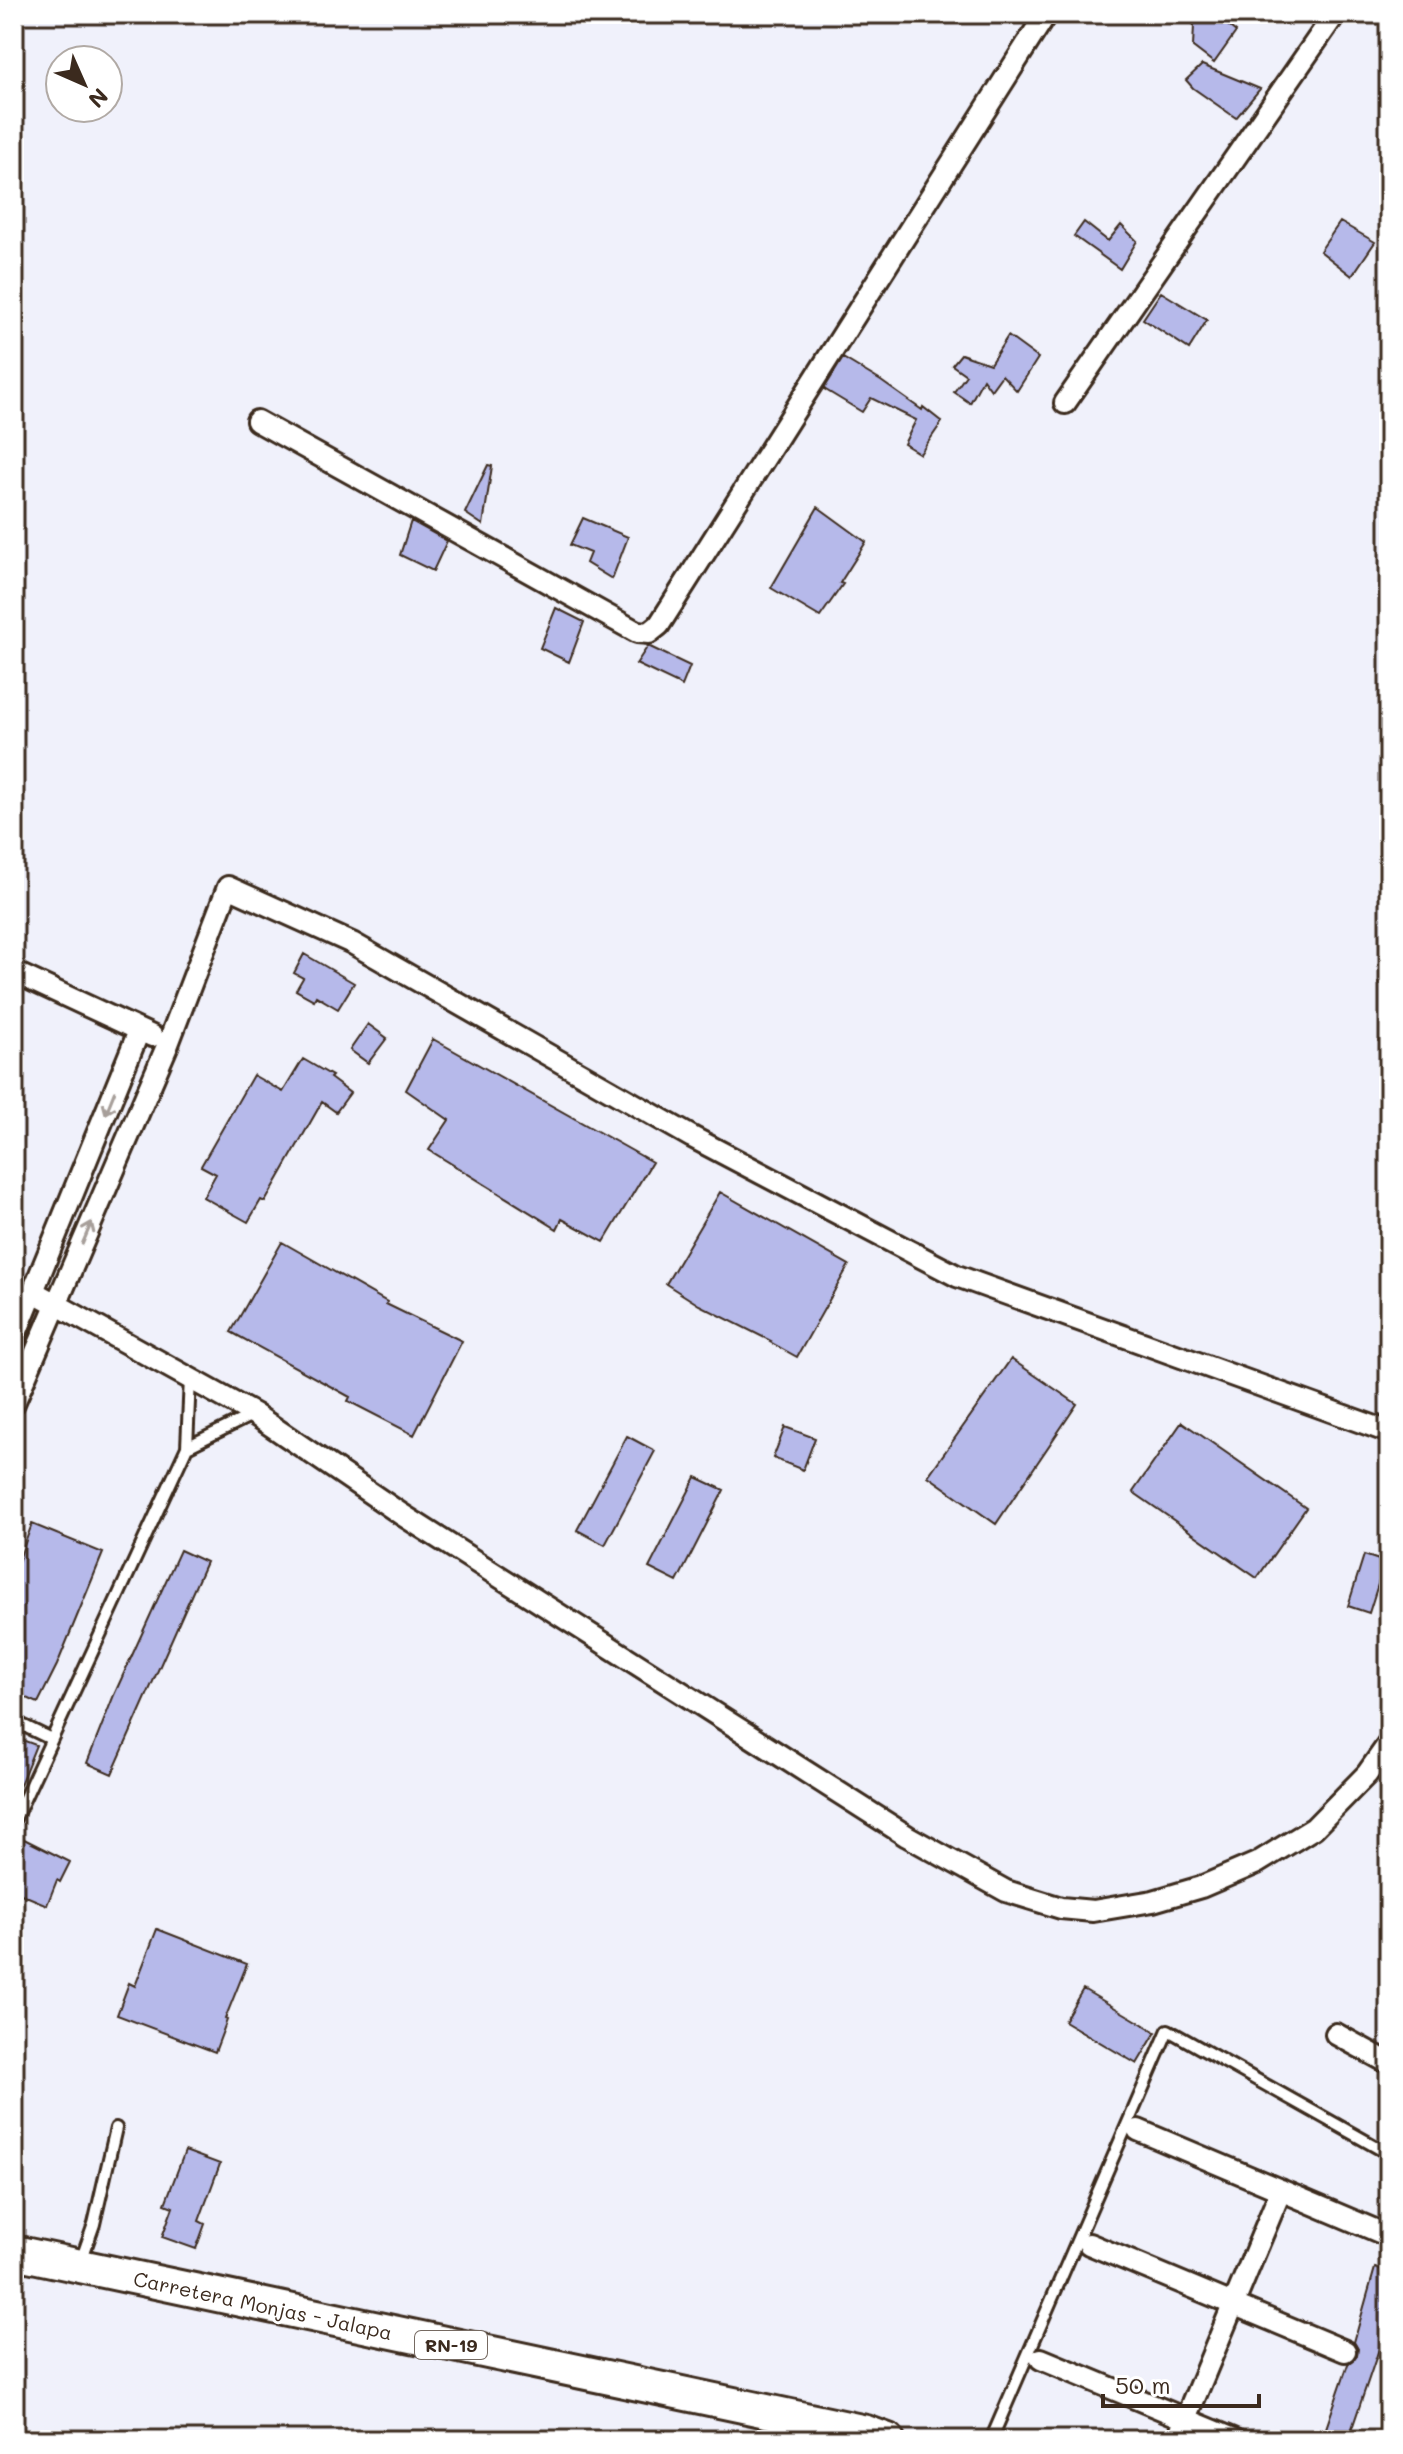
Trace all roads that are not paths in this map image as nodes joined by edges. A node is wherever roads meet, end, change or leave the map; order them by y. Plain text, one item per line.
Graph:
1 (1046, 14) edge
2 (1335, 14) edge
3 (1065, 403) dead end
4 (257, 421) dead end
5 (14, 972) edge
6 (139, 1031) junction
7 (168, 1044) junction
8 (34, 1292) junction
9 (57, 1305) junction
10 (14, 1338) edge
11 (190, 1378) junction
12 (14, 1403) edge
13 (254, 1414) junction
14 (1389, 1432) edge
15 (187, 1447) junction
16 (14, 1721) edge
17 (51, 1739) junction
18 (1389, 1743) edge
19 (14, 1821) edge
20 (1336, 2034) dead end
21 (1389, 2063) edge
22 (116, 2128) dead end
23 (1138, 2130) dead end
24 (1389, 2154) edge
25 (1281, 2190) junction
26 (1389, 2236) edge
27 (1089, 2244) dead end
28 (14, 2252) edge
29 (79, 2266) junction
30 (1233, 2304) junction
31 (1345, 2351) dead end
32 (1041, 2359) dead end
33 (1185, 2419) junction
34 (888, 2440) edge
35 (991, 2440) edge
36 (1177, 2440) edge
37 (1236, 2440) edge

1 - 4 street
2 - 3 street
5 - 6 street
6 - 7 street
6 -> 8 street
9 -> 7 street
7 - 14 street
8 - 9 street
8 - 10 street
9 - 11 street
9 - 12 street
11 - 13 street
11 - 15 lane
13 - 15 lane
13 - 18 street
15 - 17 lane
16 - 17 lane
17 - 19 lane
20 - 21 street
22 - 29 lane
23 - 25 street
24 - 35 lane
25 - 26 street
25 - 30 street
27 - 30 street
28 - 29 main road, Carretera Monjas - Jalapa / RN-19
29 - 34 main road, Carretera Monjas - Jalapa / RN-19
30 - 31 street
30 - 33 street
32 - 33 street
33 - 36 street
33 - 37 street

